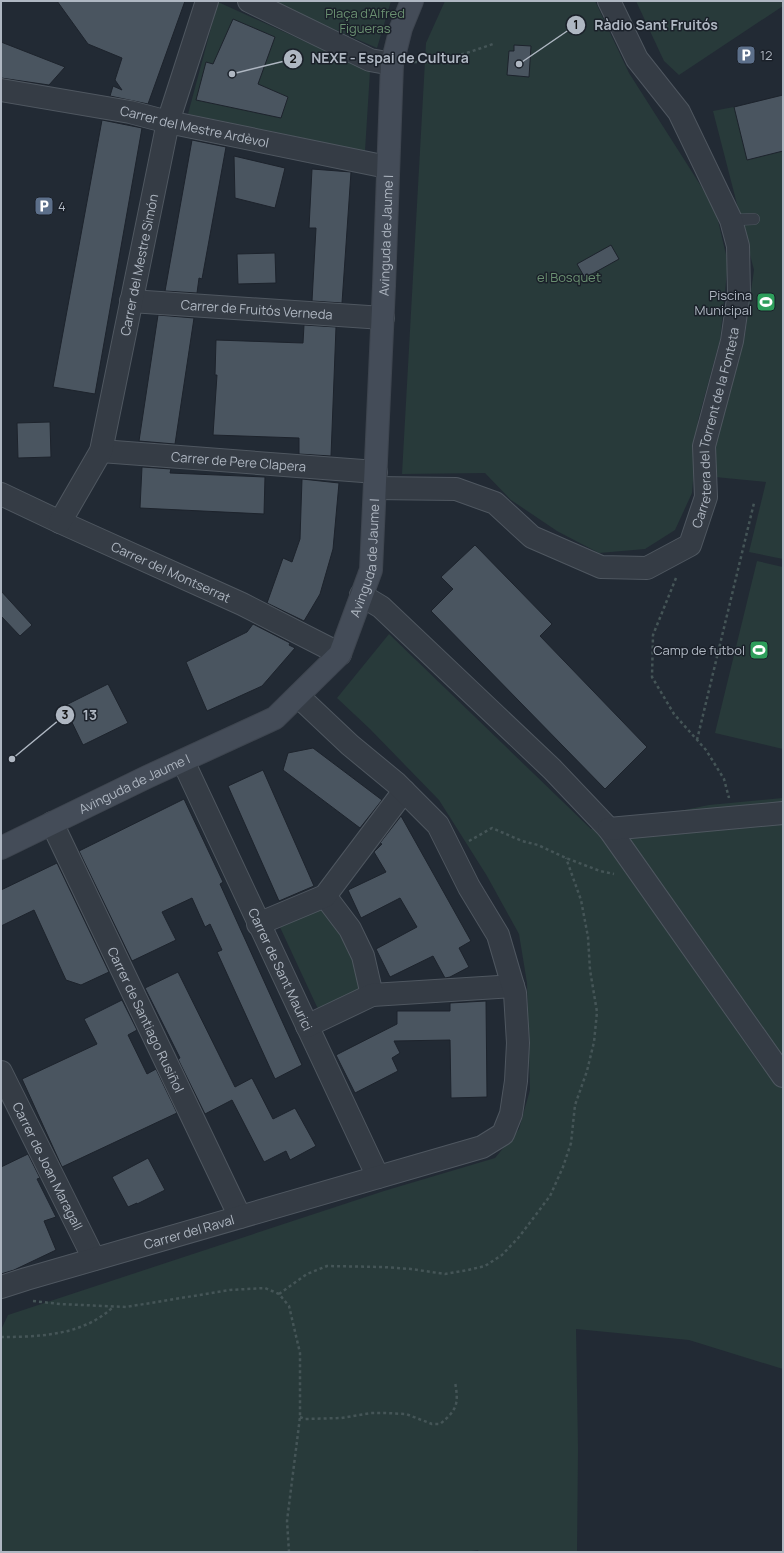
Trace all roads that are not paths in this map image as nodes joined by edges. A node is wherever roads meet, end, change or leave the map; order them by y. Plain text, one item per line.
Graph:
1 (207, 1) edge
2 (249, 1) edge
3 (412, 1) edge
4 (609, 1) edge
5 (392, 64) junction
6 (1, 90) edge
7 (168, 122) junction
8 (387, 167) junction
9 (754, 219) dead end
10 (731, 220) junction
11 (131, 301) junction
12 (383, 318) junction
13 (101, 451) junction
14 (375, 480) junction
15 (1, 494) edge
16 (60, 522) junction
17 (361, 596) junction
18 (340, 654) junction
19 (298, 696) junction
20 (183, 761) junction
21 (404, 792) junction
22 (783, 813) edge
23 (52, 823) junction
24 (609, 829) junction
25 (1, 848) edge
26 (325, 896) junction
27 (258, 924) junction
28 (513, 986) junction
29 (372, 995) junction
30 (307, 1026) junction
31 (1, 1072) edge
32 (783, 1076) edge
33 (378, 1178) junction
34 (240, 1217) junction
35 (94, 1259) junction
36 (2, 1287) edge

1 - 7 street, Carrer del Mestre Simón
2 - 5 street
3 - 5 street, Avinguda de Jaume I
4 - 10 street, Carretera del Torrent de la Fonteta
5 - 8 street, Avinguda de Jaume I
6 - 7 street, Carrer del Mestre Ardèvol
7 - 8 street, Carrer del Mestre Ardèvol
7 - 11 street, Carrer del Mestre Simón
8 - 12 street, Avinguda de Jaume I
9 - 10 lane
10 - 14 street, Carretera del Torrent de la Fonteta
11 - 12 street, Carrer de Fruitós Verneda
11 - 13 street, Carrer del Mestre Simón
12 - 14 street, Avinguda de Jaume I
13 - 14 street, Carrer de Pere Clapera
13 - 16 street, Carrer del Mestre Simón
14 - 17 street, Avinguda de Jaume I
15 - 16 street, Carrer del Montserrat
16 - 18 street, Carrer del Montserrat
17 - 18 street, Avinguda de Jaume I
17 - 24 street
18 - 19 street, Avinguda de Jaume I
19 - 20 street, Avinguda de Jaume I
19 - 21 street, Carrer del Raval
20 - 23 street, Avinguda de Jaume I
20 - 27 street, Carrer de Sant Maurici
21 - 26 street
21 - 28 street, Carrer del Raval
22 - 24 street
23 - 25 street, Avinguda de Jaume I
23 - 34 street, Carrer de Santiago Rusiñol
24 - 32 street
26 - 27 street
26 - 29 street
27 - 30 street, Carrer de Sant Maurici
28 - 29 street
28 - 33 street, Carrer del Raval
29 - 30 street
30 - 33 street, Carrer de Sant Maurici
31 - 35 street, Carrer de Joan Maragall
33 - 34 street, Carrer del Raval
34 - 35 street, Carrer del Raval
35 - 36 street, Carrer del Raval

